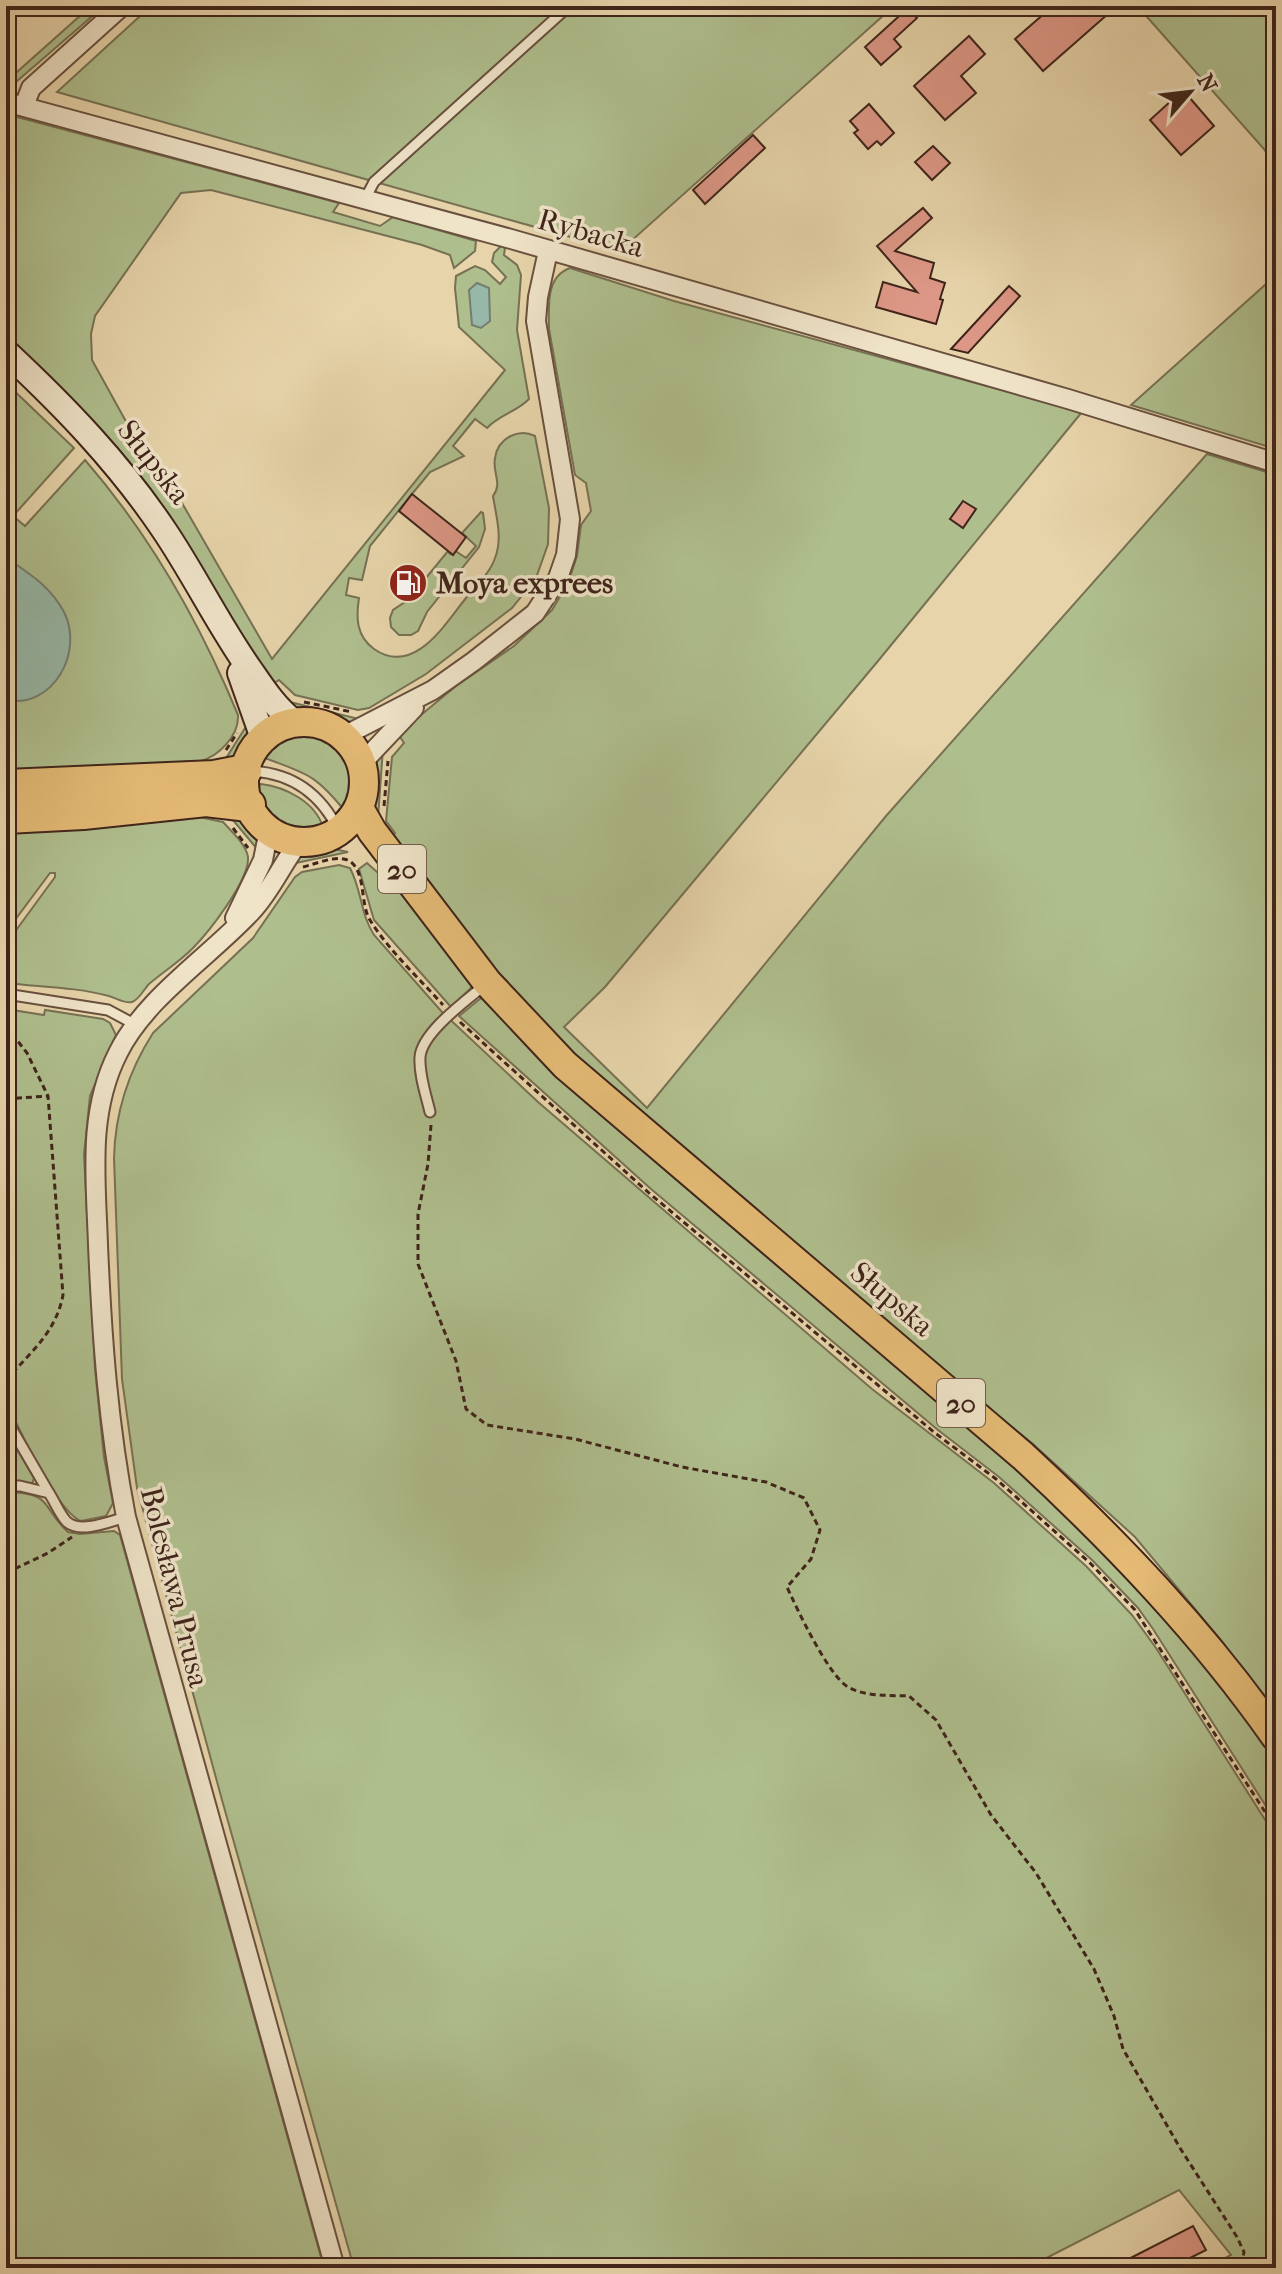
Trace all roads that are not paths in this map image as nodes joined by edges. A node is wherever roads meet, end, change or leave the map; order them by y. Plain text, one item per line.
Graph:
1 (122, 6) edge
2 (569, 6) edge
3 (15, 104) edge
4 (365, 199) junction
5 (548, 251) junction
6 (6, 352) edge
7 (1276, 463) edge
8 (225, 633) junction
9 (433, 690) junction
10 (294, 722) junction
11 (252, 732) junction
12 (344, 736) junction
13 (362, 763) junction
14 (218, 781) junction
15 (6, 786) edge
16 (151, 792) dead end
17 (138, 796) dead end
18 (359, 808) junction
19 (83, 813) junction
20 (6, 817) edge
21 (259, 818) junction
22 (339, 831) junction
23 (300, 855) junction
24 (446, 930) junction
25 (219, 945) junction
26 (487, 982) junction
27 (6, 994) edge
28 (136, 1025) junction
29 (430, 1112) road end
30 (6, 1419) edge
31 (6, 1486) edge
32 (49, 1493) junction
33 (126, 1517) junction
34 (1276, 1737) edge
35 (335, 2268) edge

1 - 3 street, Rybacka
2 - 4 lane
3 - 4 street, Rybacka
4 - 5 street, Rybacka
5 - 7 street, Rybacka
5 - 9 street
6 - 8 main road, Słupska
8 - 10 main road, Słupska
8 - 11 main road, Słupska
9 - 12 street
9 - 13 street
10 - 11 main road
10 - 12 main road
11 - 14 main road
12 - 13 main road
13 - 18 main road, 20
14 - 15 highway
14 - 16 lane
14 - 19 highway
14 - 21 highway
14 - 22 lane
17 - 19 lane
18 - 22 main road, 20
18 - 24 main road, Słupska / 20
19 - 20 highway
21 - 23 main road
21 - 25 street, Bolesława Prusa
22 - 23 main road, 20
22 - 24 main road, Słupska / 20
23 - 25 street, Bolesława Prusa
24 - 26 main road, Słupska / 20
25 - 28 street, Bolesława Prusa
26 - 29 lane
26 - 34 main road, Słupska / 20
27 - 28 lane
28 - 33 street, Bolesława Prusa
30 - 32 lane
31 - 32 lane
32 - 33 lane
33 - 35 street, Bolesława Prusa

